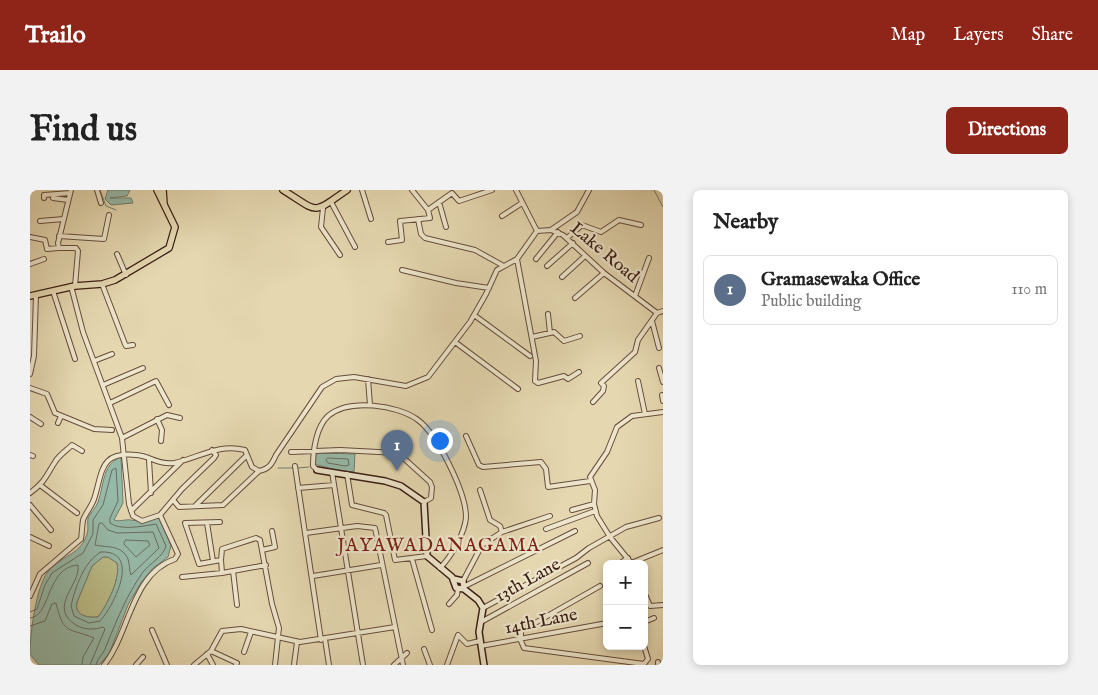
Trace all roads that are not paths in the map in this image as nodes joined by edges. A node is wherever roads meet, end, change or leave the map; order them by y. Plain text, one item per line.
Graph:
1 (97, 190) edge
2 (346, 190) edge
3 (362, 190) edge
4 (412, 190) edge
5 (492, 190) edge
6 (516, 190) edge
7 (589, 190) edge
8 (162, 191) edge
9 (285, 191) edge
10 (71, 192) edge
11 (483, 192) edge
12 (44, 198) dead end
13 (53, 198) dead end
14 (68, 200) junction
15 (331, 202) junction
16 (439, 202) junction
17 (522, 203) junction
18 (101, 204) dead end
19 (323, 208) junction
20 (428, 210) junction
21 (109, 215) dead end
22 (502, 216) dead end
23 (64, 219) junction
24 (371, 219) dead end
25 (418, 220) junction
26 (40, 221) dead end
27 (641, 225) dead end
28 (446, 227) dead end
29 (552, 230) junction
30 (537, 231) junction
31 (558, 232) junction
32 (59, 236) junction
33 (30, 237) edge
34 (567, 238) junction
35 (388, 242) dead end
36 (573, 244) junction
37 (355, 247) dead end
38 (59, 248) junction
39 (117, 254) dead end
40 (340, 255) dead end
41 (585, 256) junction
42 (518, 258) junction
43 (649, 258) dead end
44 (536, 259) dead end
45 (44, 260) dead end
46 (30, 264) edge
47 (502, 265) junction
48 (547, 266) dead end
49 (402, 270) dead end
50 (604, 273) junction
51 (126, 275) junction
52 (562, 277) dead end
53 (102, 284) junction
54 (73, 286) junction
55 (489, 288) junction
56 (53, 291) junction
57 (33, 295) edge
58 (635, 296) junction
59 (575, 298) dead end
60 (663, 311) edge
61 (657, 313) junction
62 (548, 314) dead end
63 (474, 315) junction
64 (652, 321) junction
65 (550, 333) junction
66 (580, 336) dead end
67 (532, 337) junction
68 (455, 342) junction
69 (133, 345) dead end
70 (659, 348) dead end
71 (112, 354) dead end
72 (530, 356) dead end
73 (74, 359) dead end
74 (94, 361) junction
75 (142, 368) dead end
76 (659, 368) dead end
77 (579, 372) dead end
78 (30, 374) edge
79 (368, 379) junction
80 (638, 381) dead end
81 (663, 382) edge
82 (103, 385) junction
83 (30, 388) edge
84 (518, 389) dead end
85 (662, 395) dead end
86 (663, 401) edge
87 (593, 402) dead end
88 (110, 403) junction
89 (169, 404) dead end
90 (370, 405) junction
91 (663, 412) edge
92 (645, 414) junction
93 (61, 416) junction
94 (30, 417) edge
95 (180, 418) dead end
96 (158, 419) junction
97 (58, 423) dead end
98 (41, 424) dead end
99 (112, 430) dead end
100 (466, 436) dead end
101 (122, 438) junction
102 (160, 441) dead end
103 (212, 450) junction
104 (314, 451) junction
105 (82, 452) dead end
106 (291, 452) dead end
107 (124, 455) junction
108 (247, 455) junction
109 (149, 460) junction
110 (183, 460) junction
111 (295, 467) dead end
112 (316, 470) joint
113 (259, 471) junction
114 (332, 472) junction
115 (347, 474) junction
116 (590, 481) junction
117 (40, 485) junction
118 (334, 485) junction
119 (298, 488) junction
120 (480, 490) dead end
121 (30, 493) edge
122 (151, 493) junction
123 (174, 501) junction
124 (424, 502) junction
125 (30, 504) edge
126 (594, 504) junction
127 (196, 505) junction
128 (572, 510) dead end
129 (131, 511) junction
130 (595, 511) junction
131 (77, 513) dead end
132 (160, 515) junction
133 (550, 516) dead end
134 (660, 518) dead end
135 (220, 522) dead end
136 (207, 523) junction
137 (340, 529) junction
138 (546, 529) dead end
139 (51, 530) dead end
140 (272, 531) dead end
141 (575, 531) dead end
142 (502, 532) junction
143 (306, 533) junction
144 (30, 537) edge
145 (610, 537) junction
146 (49, 546) dead end
147 (262, 550) junction
148 (663, 550) edge
149 (427, 556) junction
150 (628, 558) joint
151 (412, 559) junction
152 (221, 560) junction
153 (625, 560) edge
154 (639, 560) edge
155 (213, 561) junction
156 (588, 563) dead end
157 (266, 565) junction
158 (381, 565) junction
159 (440, 568) junction
160 (347, 570) junction
161 (233, 571) junction
162 (222, 573) junction
163 (313, 576) junction
164 (182, 577) dead end
165 (454, 579) junction
166 (463, 586) junction
167 (600, 586) dead end
168 (30, 596) edge
169 (648, 601) edge
170 (449, 604) dead end
171 (237, 605) dead end
172 (663, 605) edge
173 (483, 608) junction
174 (654, 618) dead end
175 (648, 620) edge
176 (480, 622) junction
177 (603, 624) edge
178 (394, 627) junction
179 (152, 630) dead end
180 (432, 630) dead end
181 (251, 632) junction
182 (359, 633) junction
183 (279, 638) junction
184 (323, 639) junction
185 (521, 640) junction
186 (297, 642) junction
187 (480, 643) junction
188 (424, 649) dead end
189 (645, 650) edge
190 (209, 652) junction
191 (244, 652) dead end
192 (407, 653) dead end
193 (143, 657) dead end
194 (402, 663) edge
195 (637, 664) edge
196 (104, 665) edge
197 (136, 665) edge
198 (167, 665) edge
199 (194, 665) edge
200 (214, 665) edge
201 (236, 665) edge
202 (275, 665) edge
203 (294, 665) edge
204 (329, 665) edge
205 (363, 665) edge
206 (394, 665) edge
207 (430, 665) edge
208 (447, 665) edge
209 (484, 665) edge

1 - 18 street
2 - 15 main road
3 - 24 street
4 - 20 street
5 - 11 street
6 - 17 street
7 - 29 street
8 - 51 main road
9 - 19 main road
10 - 12 street
10 - 14 street
11 - 16 street
13 - 14 street
14 - 23 street
15 - 19 main road
15 - 37 street
16 - 20 street
16 - 28 street
17 - 22 street
17 - 30 street
19 - 40 street
20 - 25 street
21 - 32 street
23 - 26 street
23 - 32 street
25 - 35 street
25 - 47 street
27 - 34 street
29 - 30 street, Lake Road
29 - 31 street, Lake Road
30 - 42 street
31 - 34 street, Lake Road
31 - 44 street
32 - 38 street
33 - 38 street
34 - 36 street, Lake Road
36 - 41 street, Lake Road
36 - 48 street
38 - 54 street
39 - 51 street
41 - 50 street, Lake Road
41 - 52 street
42 - 47 street
42 - 67 street
43 - 58 street
45 - 46 street
47 - 55 street
49 - 55 street
50 - 58 street, Lake Road
50 - 59 street
51 - 53 main road
53 - 54 main road
53 - 69 street
54 - 56 main road
54 - 74 street
55 - 63 street
56 - 57 main road
56 - 73 street
57 - 78 street
58 - 61 street, Lake Road
60 - 61 street
61 - 64 street
62 - 65 street
63 - 68 street
63 - 72 street
64 - 70 street
64 - 87 street
65 - 66 street
65 - 67 street
67 - 77 street
68 - 79 street
68 - 84 street
71 - 74 street
74 - 82 street
75 - 82 street
76 - 81 street
79 - 90 street
79 - 113 street
80 - 92 street
82 - 88 street
83 - 93 street
85 - 86 street
88 - 89 street
88 - 101 street
90 - 104 street
90 - 159 street
91 - 92 street
92 - 116 street
93 - 97 street
93 - 99 street
94 - 98 street
95 - 96 street
96 - 101 street
96 - 102 street
100 - 116 street
101 - 107 street
103 - 108 street
103 - 110 street
103 - 123 street
104 - 106 street
104 - 112 street
104 - 124 street
105 - 117 street
107 - 109 street
107 - 129 street
107 - 168 street
108 - 113 street
108 - 127 street
109 - 110 street
109 - 122 street
110 - 122 street
111 - 119 street
112 - 114 street
113 - 127 street
114 - 115 street
114 - 118 street
115 - 124 street
115 - 151 street
116 - 126 street
117 - 121 street
117 - 131 street
118 - 119 street
118 - 137 street
119 - 143 street
120 - 142 street
122 - 129 street
123 - 127 street
123 - 132 street
124 - 149 street
125 - 139 street
126 - 128 street
126 - 130 street
129 - 132 street
130 - 138 street
130 - 145 street
132 - 196 street
133 - 142 street
134 - 145 street
135 - 136 street
136 - 155 street
136 - 155 street
137 - 143 street
137 - 158 street
137 - 160 street
140 - 147 street
141 - 166 street
142 - 166 street
143 - 163 street
144 - 146 street
145 - 150 street
145 - 173 street
147 - 152 street
147 - 157 street
148 - 154 street
149 - 151 street
149 - 159 street
150 - 153 street
151 - 180 street
152 - 155 street
152 - 162 street
156 - 176 street, 13th Lane
157 - 161 street
157 - 183 street
158 - 160 street
158 - 178 street
159 - 165 street
160 - 163 street
160 - 182 street
161 - 162 street
161 - 171 street
162 - 164 street
163 - 184 street
165 - 166 street
165 - 166 street
166 - 170 street
166 - 173 street
167 - 185 street
169 - 172 street
173 - 176 street
174 - 175 street
176 - 187 street
177 - 185 street, 14th Lane
178 - 182 street
178 - 194 street
179 - 198 street
181 - 183 street
181 - 190 street
181 - 191 street
182 - 184 street
182 - 205 street
183 - 186 street
183 - 202 street
184 - 186 street
184 - 204 street
185 - 187 street, 14th Lane
185 - 195 street
186 - 203 street
187 - 208 street
187 - 209 street
188 - 207 street
189 - 195 street
190 - 199 street
190 - 200 street
190 - 201 street
192 - 194 street
193 - 197 street
194 - 206 street

